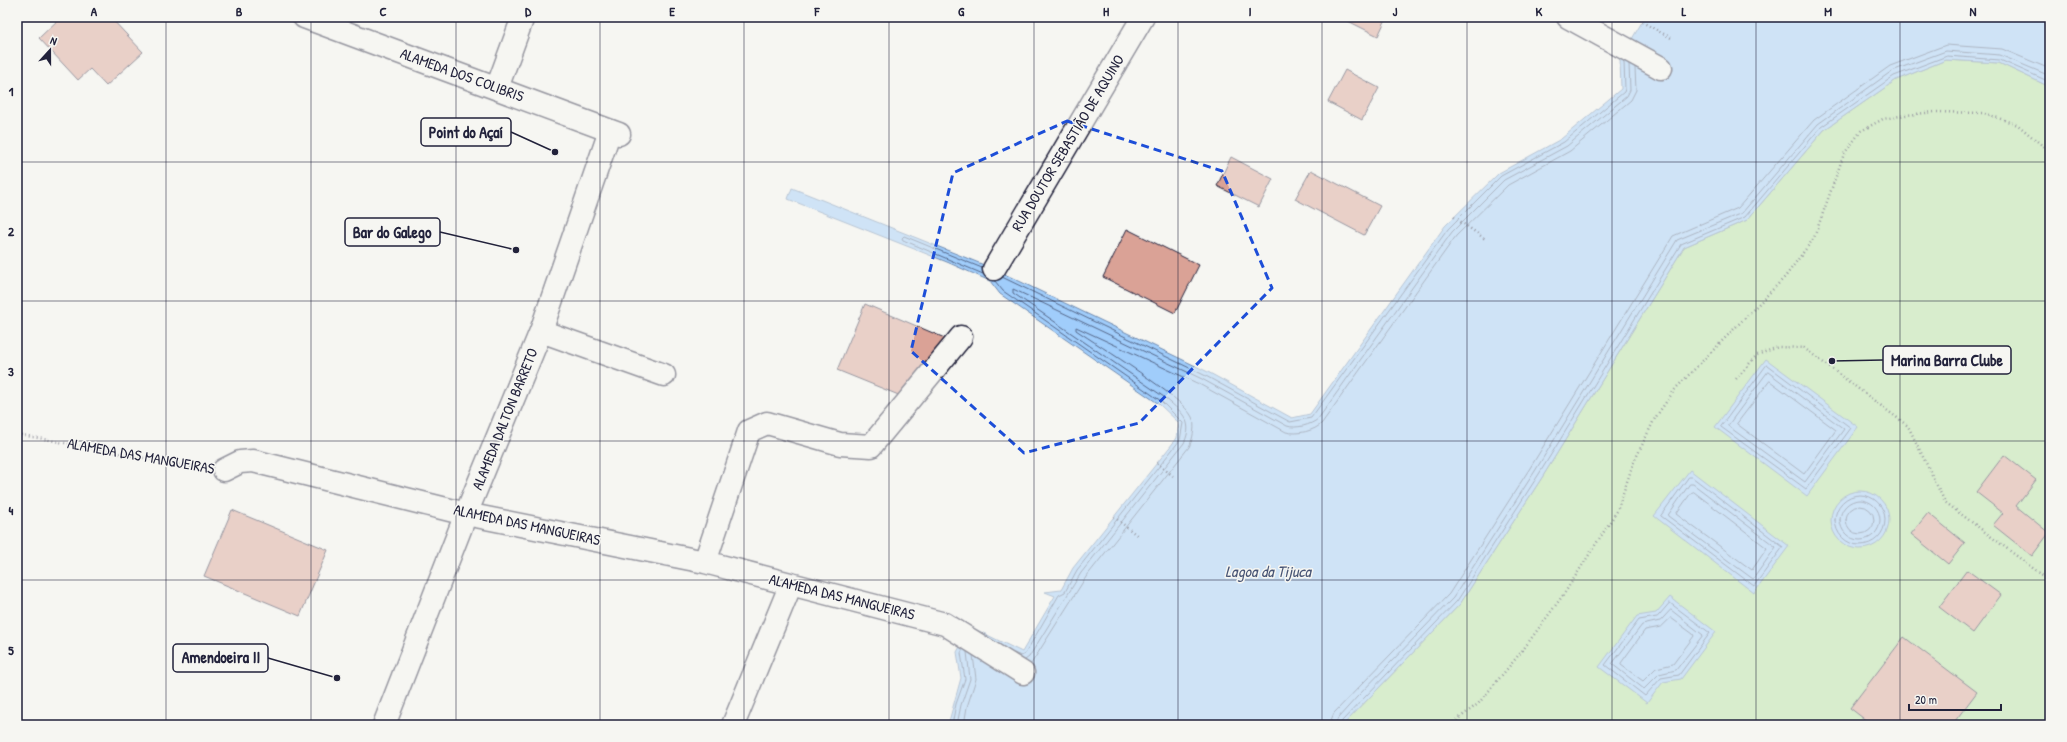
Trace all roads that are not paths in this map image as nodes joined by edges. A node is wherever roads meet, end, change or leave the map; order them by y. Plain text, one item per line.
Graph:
1 (304, 17) edge
2 (523, 17) edge
3 (1143, 17) edge
4 (1568, 17) edge
5 (1661, 68) dead end
6 (497, 88) junction
7 (614, 133) joint
8 (994, 269) dead end
9 (541, 331) junction
10 (961, 337) dead end
11 (664, 375) dead end
12 (224, 470) road end
13 (466, 514) junction
14 (705, 562) junction
15 (791, 584) junction
16 (1023, 673) dead end
17 (384, 725) edge
18 (733, 725) edge

1 - 6 street, ALAMEDA DOS COLIBRIS
2 - 6 street
3 - 8 street, RUA DOUTOR SEBASTIÃO DE AQUINO
4 - 5 street
6 - 7 street, ALAMEDA DOS COLIBRIS
7 - 9 street, ALAMEDA DALTON BARRETO
9 - 11 street
9 - 13 street, ALAMEDA DALTON BARRETO
10 - 14 street
12 - 13 street, ALAMEDA DAS MANGUEIRAS
13 - 14 street, ALAMEDA DAS MANGUEIRAS
13 - 17 street, ALAMEDA DALTON BARRETO
14 - 15 street, ALAMEDA DAS MANGUEIRAS
15 - 16 street, ALAMEDA DAS MANGUEIRAS
15 - 18 street

